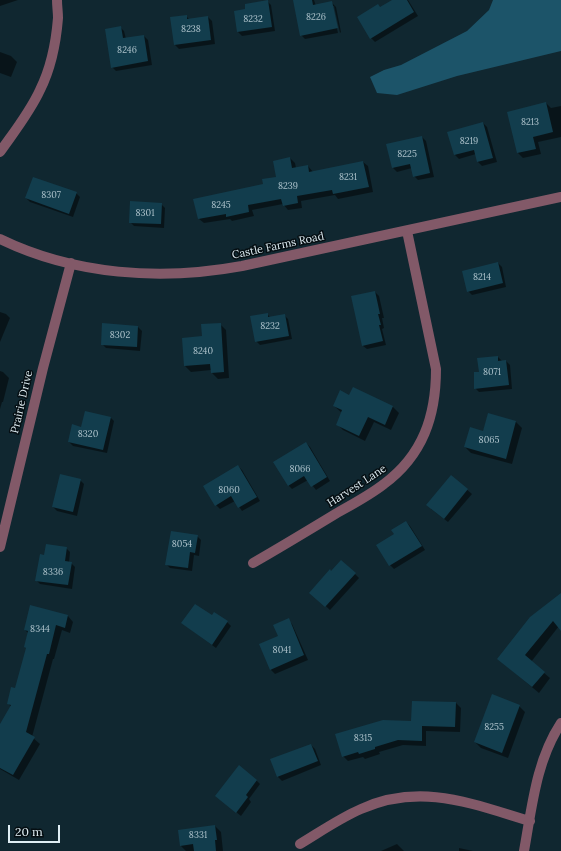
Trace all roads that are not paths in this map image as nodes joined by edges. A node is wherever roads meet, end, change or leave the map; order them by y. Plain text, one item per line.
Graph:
1 (57, 0) edge
2 (0, 152) edge
3 (561, 197) edge
4 (407, 231) junction
5 (0, 239) edge
6 (71, 263) junction
7 (4, 517) edge
8 (0, 547) edge
9 (253, 563) dead end
10 (561, 722) edge
11 (530, 821) junction
12 (300, 844) dead end
13 (524, 851) edge

1 - 2 street
3 - 4 street, Castle Farms Road
4 - 6 street, Castle Farms Road
4 - 9 street, Harvest Lane
5 - 6 street, Castle Farms Road
6 - 7 street, Prairie Drive
7 - 8 street, Prairie Drive
10 - 11 street
11 - 12 street
11 - 13 street

